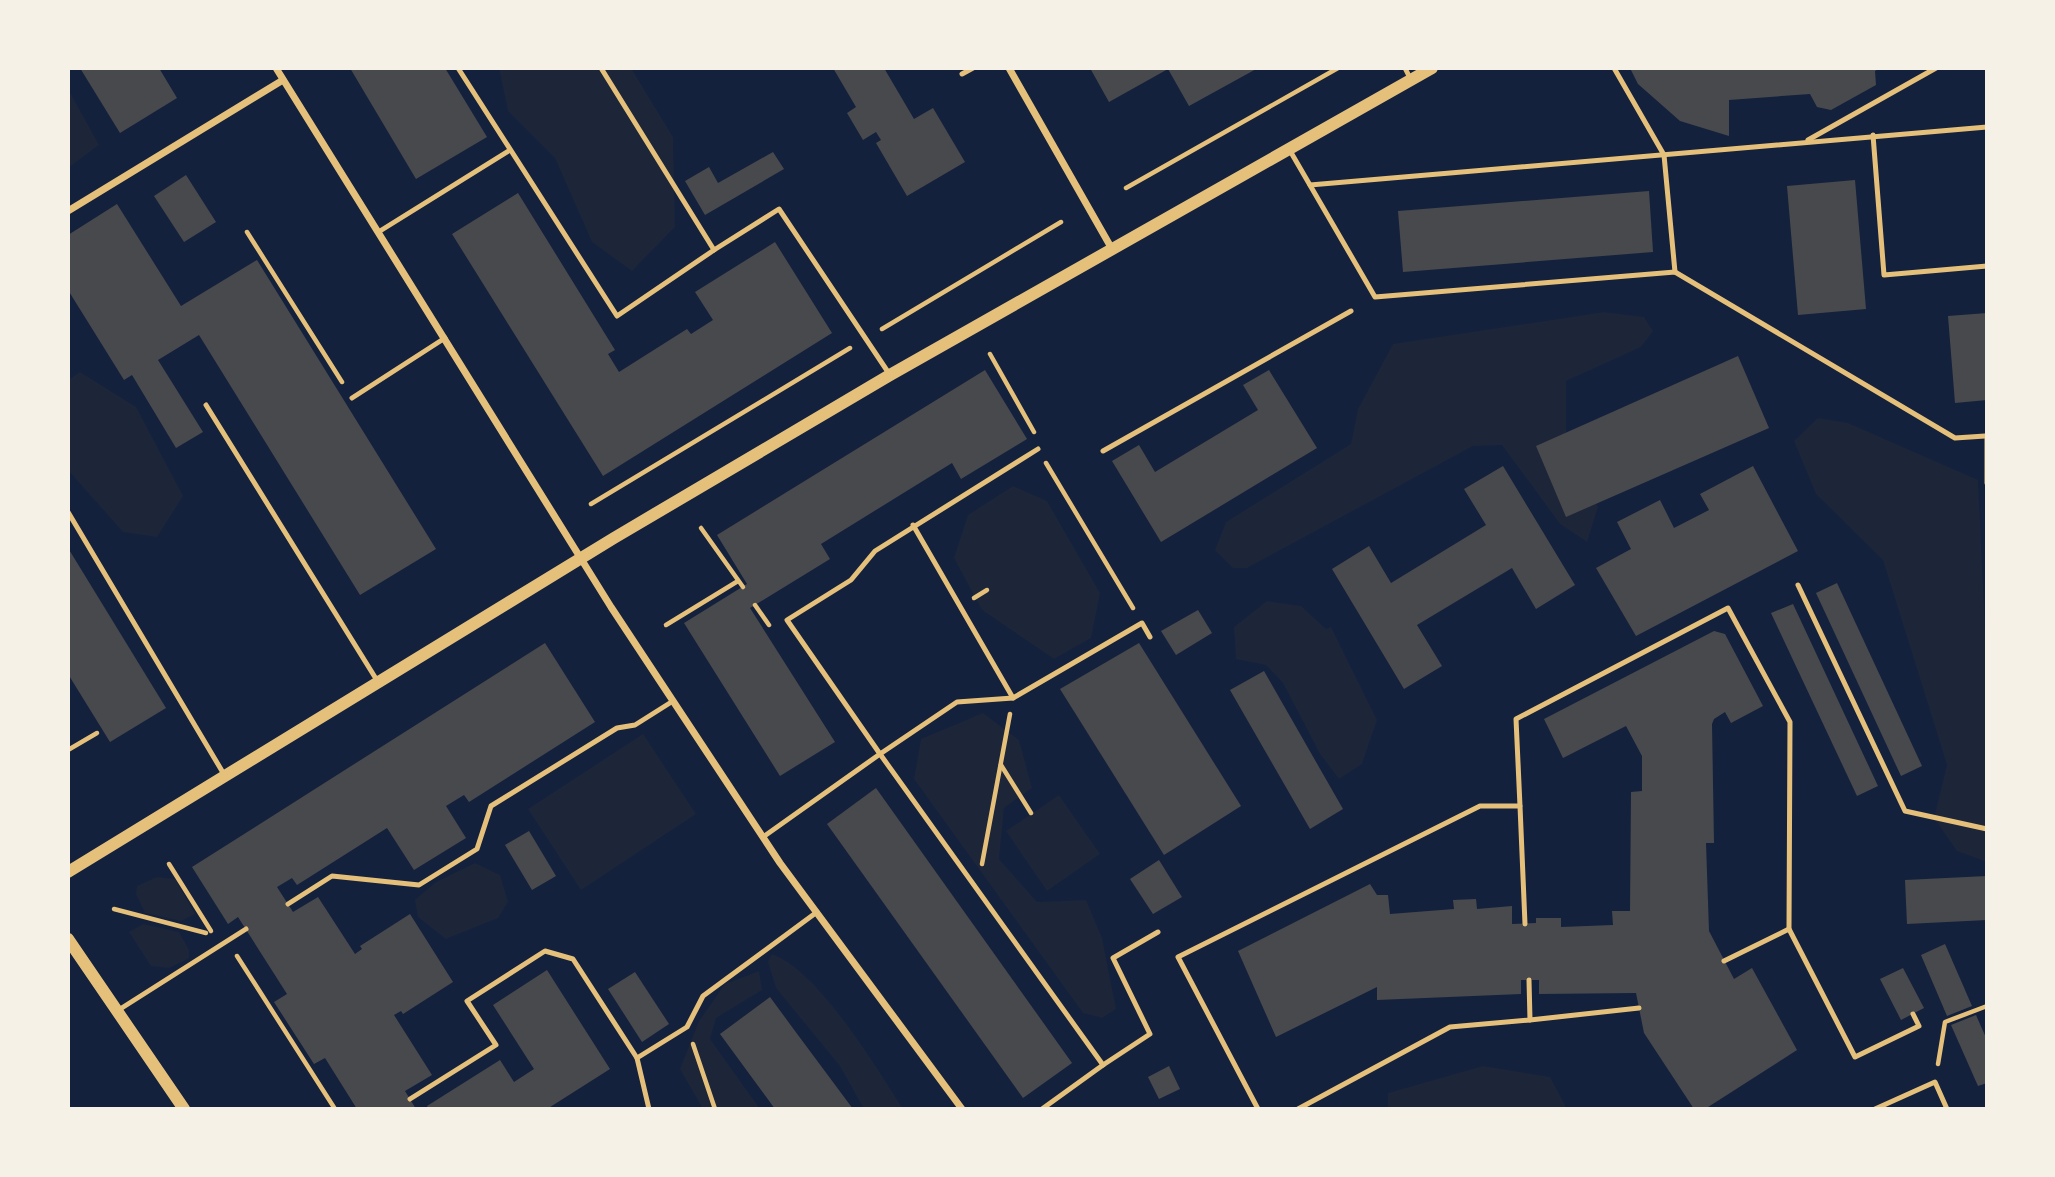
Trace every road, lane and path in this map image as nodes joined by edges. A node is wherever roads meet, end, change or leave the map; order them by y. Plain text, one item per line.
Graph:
1 (275, 68) edge
2 (458, 68) edge
3 (601, 68) edge
4 (974, 68) edge
5 (1009, 68) edge
6 (1338, 68) edge
7 (1432, 68) edge
8 (1614, 68) edge
9 (1936, 68) edge
10 (962, 74) dead end
11 (1408, 74) edge
12 (283, 80) junction
13 (1987, 127) edge
14 (1873, 135) junction
15 (1805, 142) junction
16 (1289, 149) junction
17 (510, 150) junction
18 (1664, 155) junction
19 (1310, 185) junction
20 (1126, 188) dead end
21 (68, 211) edge
22 (1062, 222) dead end
23 (380, 231) junction
24 (247, 232) dead end
25 (1112, 249) junction
26 (714, 250) junction
27 (1987, 266) edge
28 (1675, 272) junction
29 (1351, 311) dead end
30 (445, 338) junction
31 (866, 338) junction
32 (990, 354) dead end
33 (890, 375) junction
34 (352, 398) joint
35 (206, 405) dead end
36 (1986, 436) edge
37 (1038, 449) junction
38 (1102, 451) dead end
39 (1987, 483) edge
40 (591, 504) dead end
41 (68, 512) edge
42 (913, 525) junction
43 (701, 528) dead end
44 (580, 558) junction
45 (738, 581) junction
46 (1798, 585) dead end
47 (743, 587) dead end
48 (1142, 623) junction
49 (666, 625) dead end
50 (1150, 636) dead end
51 (378, 682) junction
52 (1013, 698) junction
53 (673, 701) junction
54 (97, 733) dead end
55 (68, 750) edge
56 (880, 754) junction
57 (1000, 764) junction
58 (225, 776) junction
59 (1520, 806) junction
60 (1031, 813) dead end
61 (1987, 829) edge
62 (763, 837) junction
63 (169, 864) dead end
64 (68, 872) edge
65 (977, 889) junction
66 (288, 904) dead end
67 (114, 909) dead end
68 (817, 912) junction
69 (1525, 923) dead end
70 (246, 929) dead end
71 (1789, 929) junction
72 (1158, 932) dead end
73 (68, 939) edge
74 (227, 941) junction
75 (1724, 961) dead end
76 (1529, 980) dead end
77 (1987, 1006) edge
78 (1639, 1008) dead end
79 (117, 1012) junction
80 (1913, 1014) dead end
81 (1530, 1020) junction
82 (687, 1027) junction
83 (637, 1058) junction
84 (1103, 1065) junction
85 (1935, 1082) junction
86 (410, 1099) dead end
87 (184, 1109) edge
88 (335, 1109) edge
89 (649, 1109) edge
90 (715, 1109) edge
91 (962, 1109) edge
92 (1042, 1109) edge
93 (1258, 1109) edge
94 (1298, 1109) edge
95 (1875, 1109) edge
96 (1947, 1109) edge

1 - 12 street
2 - 17 lane
3 - 26 lane
4 - 10 lane
5 - 25 street
6 - 20 path
7 - 11 street
8 - 18 lane
9 - 15 lane
11 - 16 street
12 - 21 street
12 - 23 street
13 - 14 lane
14 - 15 lane
14 - 27 lane
15 - 18 lane
16 - 19 lane
16 - 25 street
17 - 23 lane
17 - 26 lane
18 - 19 lane
18 - 28 lane
19 - 28 lane
22 - 31 path
23 - 30 street
24 - 34 path
25 - 33 street
26 - 31 lane
28 - 36 lane
29 - 38 lane
30 - 34 lane
30 - 44 street
31 - 33 lane
31 - 40 path
32 - 37 path
33 - 44 street
35 - 51 lane
36 - 39 lane
37 - 42 lane
37 - 48 path
41 - 58 lane
42 - 52 lane
42 - 56 lane
43 - 45 path
44 - 51 street
44 - 53 street
45 - 47 path
45 - 49 path
46 - 61 lane
48 - 50 lane
48 - 52 lane
51 - 58 street
52 - 56 lane
52 - 57 path
53 - 62 street
53 - 66 lane
54 - 55 path
56 - 62 lane
56 - 65 lane
57 - 60 path
57 - 65 path
58 - 64 street
59 - 69 lane
59 - 71 lane
59 - 93 lane
62 - 68 street
63 - 67 path
65 - 84 lane
68 - 82 lane
68 - 91 street
70 - 74 lane
71 - 75 lane
71 - 80 lane
72 - 84 lane
73 - 79 street
74 - 79 lane
74 - 88 path
76 - 81 lane
77 - 85 path
78 - 81 lane
79 - 87 street
81 - 94 lane
82 - 83 lane
82 - 90 path
83 - 86 lane
83 - 89 lane
84 - 92 lane
85 - 95 lane
85 - 96 lane

